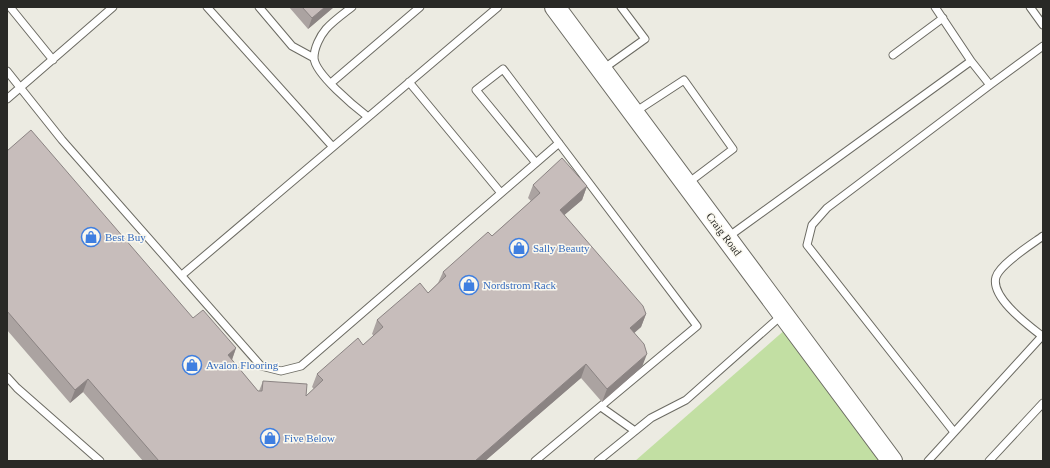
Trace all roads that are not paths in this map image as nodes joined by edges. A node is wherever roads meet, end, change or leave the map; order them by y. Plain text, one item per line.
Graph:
1 (10, 7) edge
2 (112, 7) edge
3 (207, 7) edge
4 (259, 7) edge
5 (352, 7) edge
6 (420, 7) edge
7 (498, 7) edge
8 (555, 7) edge
9 (621, 7) edge
10 (935, 7) edge
11 (1030, 7) edge
12 (943, 18) junction
13 (1043, 25) edge
14 (1043, 46) edge
15 (893, 55) dead end
16 (314, 58) junction
17 (53, 60) junction
18 (971, 61) junction
19 (601, 70) junction
20 (7, 71) edge
21 (409, 82) junction
22 (331, 83) junction
23 (990, 85) junction
24 (20, 88) junction
25 (7, 99) edge
26 (634, 113) junction
27 (368, 117) junction
28 (559, 143) junction
29 (332, 146) junction
30 (536, 163) junction
31 (686, 184) junction
32 (501, 193) junction
33 (1043, 236) edge
34 (727, 238) junction
35 (182, 275) junction
36 (783, 314) junction
37 (1043, 335) edge
38 (7, 377) edge
39 (1043, 404) edge
40 (600, 407) junction
41 (635, 431) junction
42 (954, 432) junction
43 (100, 461) edge
44 (536, 461) edge
45 (598, 461) edge
46 (892, 461) edge
47 (928, 461) edge
48 (989, 461) edge

1 - 17 lane
2 - 17 lane
3 - 29 lane
4 - 16 lane
5 - 16 lane
6 - 22 lane
7 - 21 lane
8 - 19 main road, Craig Road
9 - 19 lane
10 - 12 lane
11 - 13 lane
12 - 15 lane
12 - 18 lane
14 - 23 lane
16 - 22 lane
17 - 24 lane
18 - 23 lane
18 - 34 lane
19 - 26 main road, Craig Road
20 - 24 lane
21 - 27 lane
21 - 32 lane
22 - 27 lane
23 - 42 lane
24 - 25 lane
24 - 35 lane
26 - 31 main road, Craig Road
26 - 31 lane
27 - 29 lane
28 - 30 lane
28 - 30 lane
28 - 40 lane
29 - 35 lane
30 - 32 lane
31 - 34 main road, Craig Road
32 - 35 lane
33 - 37 lane
34 - 36 main road, Craig Road
36 - 41 lane
36 - 46 main road, Craig Road
37 - 42 lane
38 - 43 lane
39 - 48 lane
40 - 41 lane
40 - 44 lane
41 - 45 lane
42 - 47 lane

